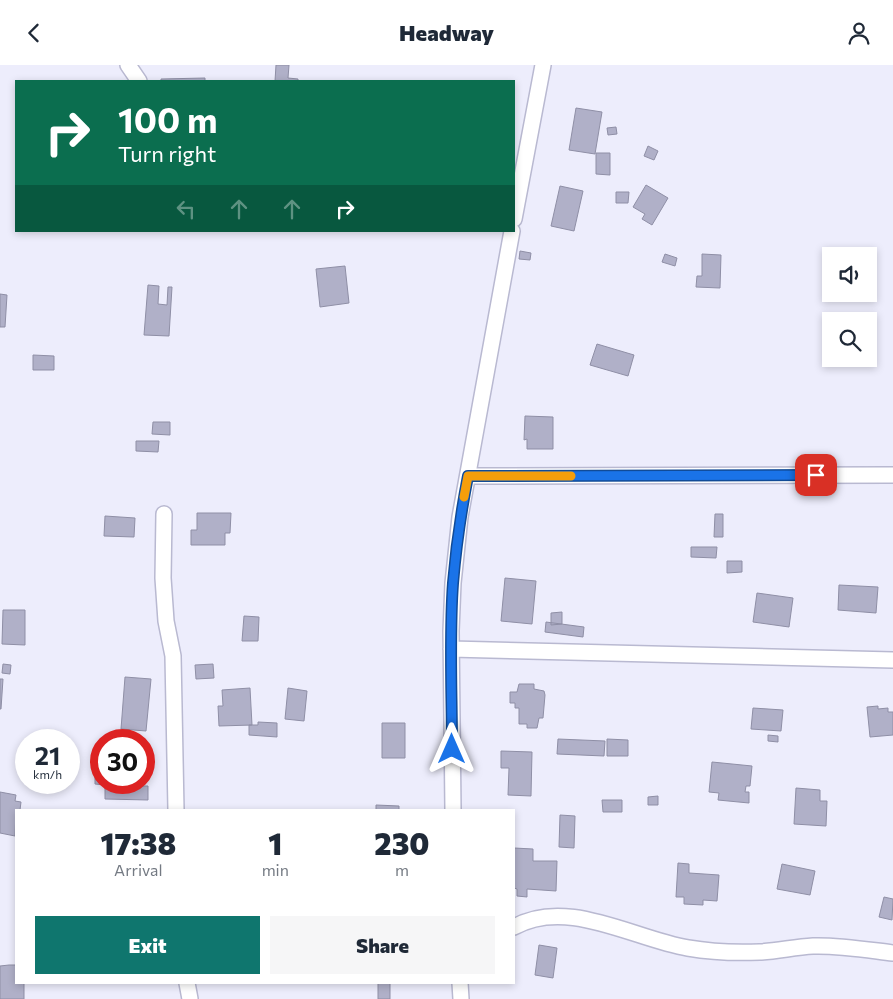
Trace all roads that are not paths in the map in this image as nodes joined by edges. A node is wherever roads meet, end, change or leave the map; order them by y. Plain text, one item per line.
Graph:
1 (128, 65) edge
2 (543, 65) edge
3 (138, 80) edge
4 (517, 172) edge
5 (515, 203) edge
6 (512, 232) edge
7 (893, 475) edge
8 (468, 476) junction
9 (164, 514) dead end
10 (451, 649) junction
11 (893, 660) edge
12 (176, 809) edge
13 (453, 809) edge
14 (515, 927) edge
15 (893, 953) edge
16 (187, 984) edge
17 (460, 984) edge
18 (190, 999) edge
19 (460, 999) edge

1 - 3 street
2 - 4 street
4 - 5 street
6 - 8 street
7 - 8 street
8 - 10 street
9 - 12 street
10 - 11 street
10 - 13 street
14 - 15 street
16 - 18 street
17 - 19 street

